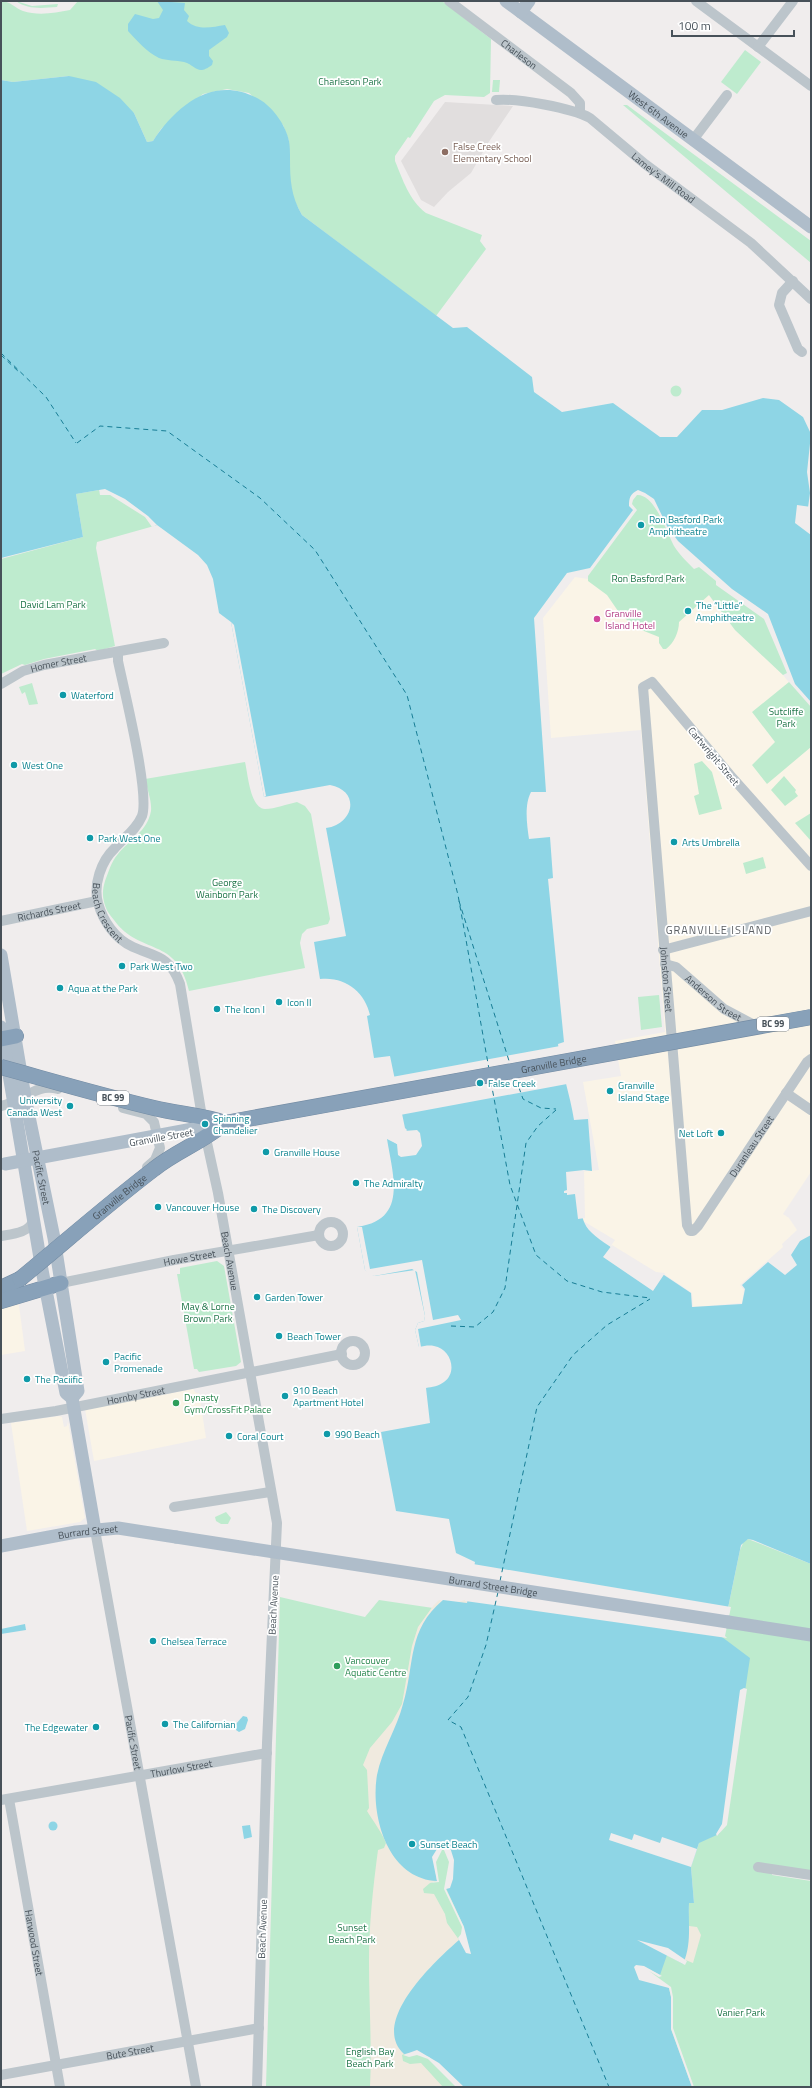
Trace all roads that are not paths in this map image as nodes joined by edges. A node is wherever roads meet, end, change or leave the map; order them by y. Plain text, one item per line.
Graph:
1 (449, 1) edge
2 (506, 1) edge
3 (529, 1) edge
4 (696, 1) edge
5 (793, 1) edge
6 (521, 12) junction
7 (758, 47) junction
8 (811, 86) edge
9 (727, 95) dead end
10 (496, 100) dead end
11 (580, 113) junction
12 (693, 140) junction
13 (811, 227) edge
14 (793, 280) junction
15 (811, 299) edge
16 (802, 352) dead end
17 (164, 643) dead end
18 (118, 652) junction
19 (1, 684) edge
20 (646, 728) joint
21 (811, 866) edge
22 (97, 901) junction
23 (811, 911) edge
24 (1, 921) edge
25 (664, 950) junction
26 (1, 955) edge
27 (665, 964) junction
28 (811, 1018) edge
29 (5, 1035) edge
30 (811, 1059) edge
31 (1, 1067) edge
32 (786, 1093) junction
33 (25, 1098) junction
34 (7, 1104) edge
35 (811, 1110) edge
36 (308, 1111) dead end
37 (225, 1123) junction
38 (204, 1129) junction
39 (158, 1138) junction
40 (38, 1160) junction
41 (3, 1164) edge
42 (33, 1220) junction
43 (690, 1231) joint
44 (319, 1235) dead end
45 (1, 1236) edge
46 (54, 1238) junction
47 (228, 1252) junction
48 (61, 1283) junction
49 (45, 1287) junction
50 (1, 1288) edge
51 (1, 1301) edge
52 (342, 1354) dead end
53 (251, 1372) junction
54 (72, 1402) junction
55 (1, 1420) edge
56 (270, 1492) junction
57 (174, 1507) dead end
58 (95, 1530) junction
59 (176, 1537) joint
60 (1, 1546) edge
61 (811, 1635) edge
62 (267, 1753) junction
63 (139, 1775) junction
64 (5, 1800) edge
65 (758, 1867) dead end
66 (811, 1875) edge
67 (259, 2028) junction
68 (187, 2040) junction
69 (56, 2064) junction
70 (1, 2074) edge
71 (60, 2087) edge
72 (196, 2087) edge
73 (257, 2087) edge

1 - 11 street, Charleson
2 - 6 main road, West 6th Avenue
3 - 6 main road
4 - 7 street
5 - 7 street
6 - 12 main road, West 6th Avenue
7 - 8 street
9 - 12 street
10 - 11 street, Lamey's Mill Road
11 - 14 street, Lamey's Mill Road
12 - 13 main road, West 6th Avenue
14 - 15 street, Lamey's Mill Road
14 - 16 street
17 - 18 street, Homer Street
18 - 19 street, Homer Street
18 - 22 street, Beach Crescent
20 - 21 street, Cartwright Street
20 - 25 street, Johnston Street
22 - 24 street, Richards Street
22 - 38 street, Beach Crescent
23 - 25 street
25 - 27 street, Johnston Street
26 - 29 main road, Pacific Street
27 - 28 street, Anderson Street
27 - 43 street, Johnston Street
28 - 37 highway, Granville Bridge / BC 99, bridge
29 - 33 main road, Pacific Street
29 - 34 main road, Pacific Street
30 - 32 street, Duranleau Street
31 - 37 highway, BC 99, bridge
32 - 35 street
32 - 43 street, Duranleau Street
33 - 34 street
33 - 39 street
33 - 40 main road, Pacific Street
34 - 42 main road, Pacific Street
36 - 38 street, Granville Street
37 - 41 main road, Granville Bridge, bridge
37 - 50 highway, Granville Bridge / BC 99, bridge
38 - 39 street, Granville Street
38 - 47 street, Beach Avenue
39 - 40 street, Granville Street
39 - 46 street
40 - 46 main road, Pacific Street
42 - 45 street
42 - 49 main road, Pacific Street
44 - 47 street, Howe Street
46 - 48 main road, Pacific Street
47 - 48 street, Howe Street
47 - 53 street, Beach Avenue
48 - 49 highway
48 - 54 main road, Pacific Street
49 - 51 highway
49 - 54 main road, Pacific Street
52 - 53 street, Hornby Street
53 - 54 street, Hornby Street
53 - 56 street, Beach Avenue
54 - 55 street, Hornby Street
54 - 58 main road, Pacific Street
56 - 57 street
56 - 62 street, Beach Avenue
58 - 59 main road, Burrard Street
58 - 60 main road, Burrard Street
58 - 63 street, Pacific Street
59 - 61 main road, Burrard Street Bridge, bridge
62 - 63 street, Thurlow Street
62 - 67 street, Beach Avenue
63 - 64 street, Thurlow Street
63 - 68 street, Pacific Street
64 - 69 street, Harwood Street
65 - 66 street
67 - 68 street, Bute Street
67 - 73 street, Beach Avenue
68 - 69 street, Bute Street
68 - 72 street, Pacific Street
69 - 70 street, Bute Street
69 - 71 street, Harwood Street

